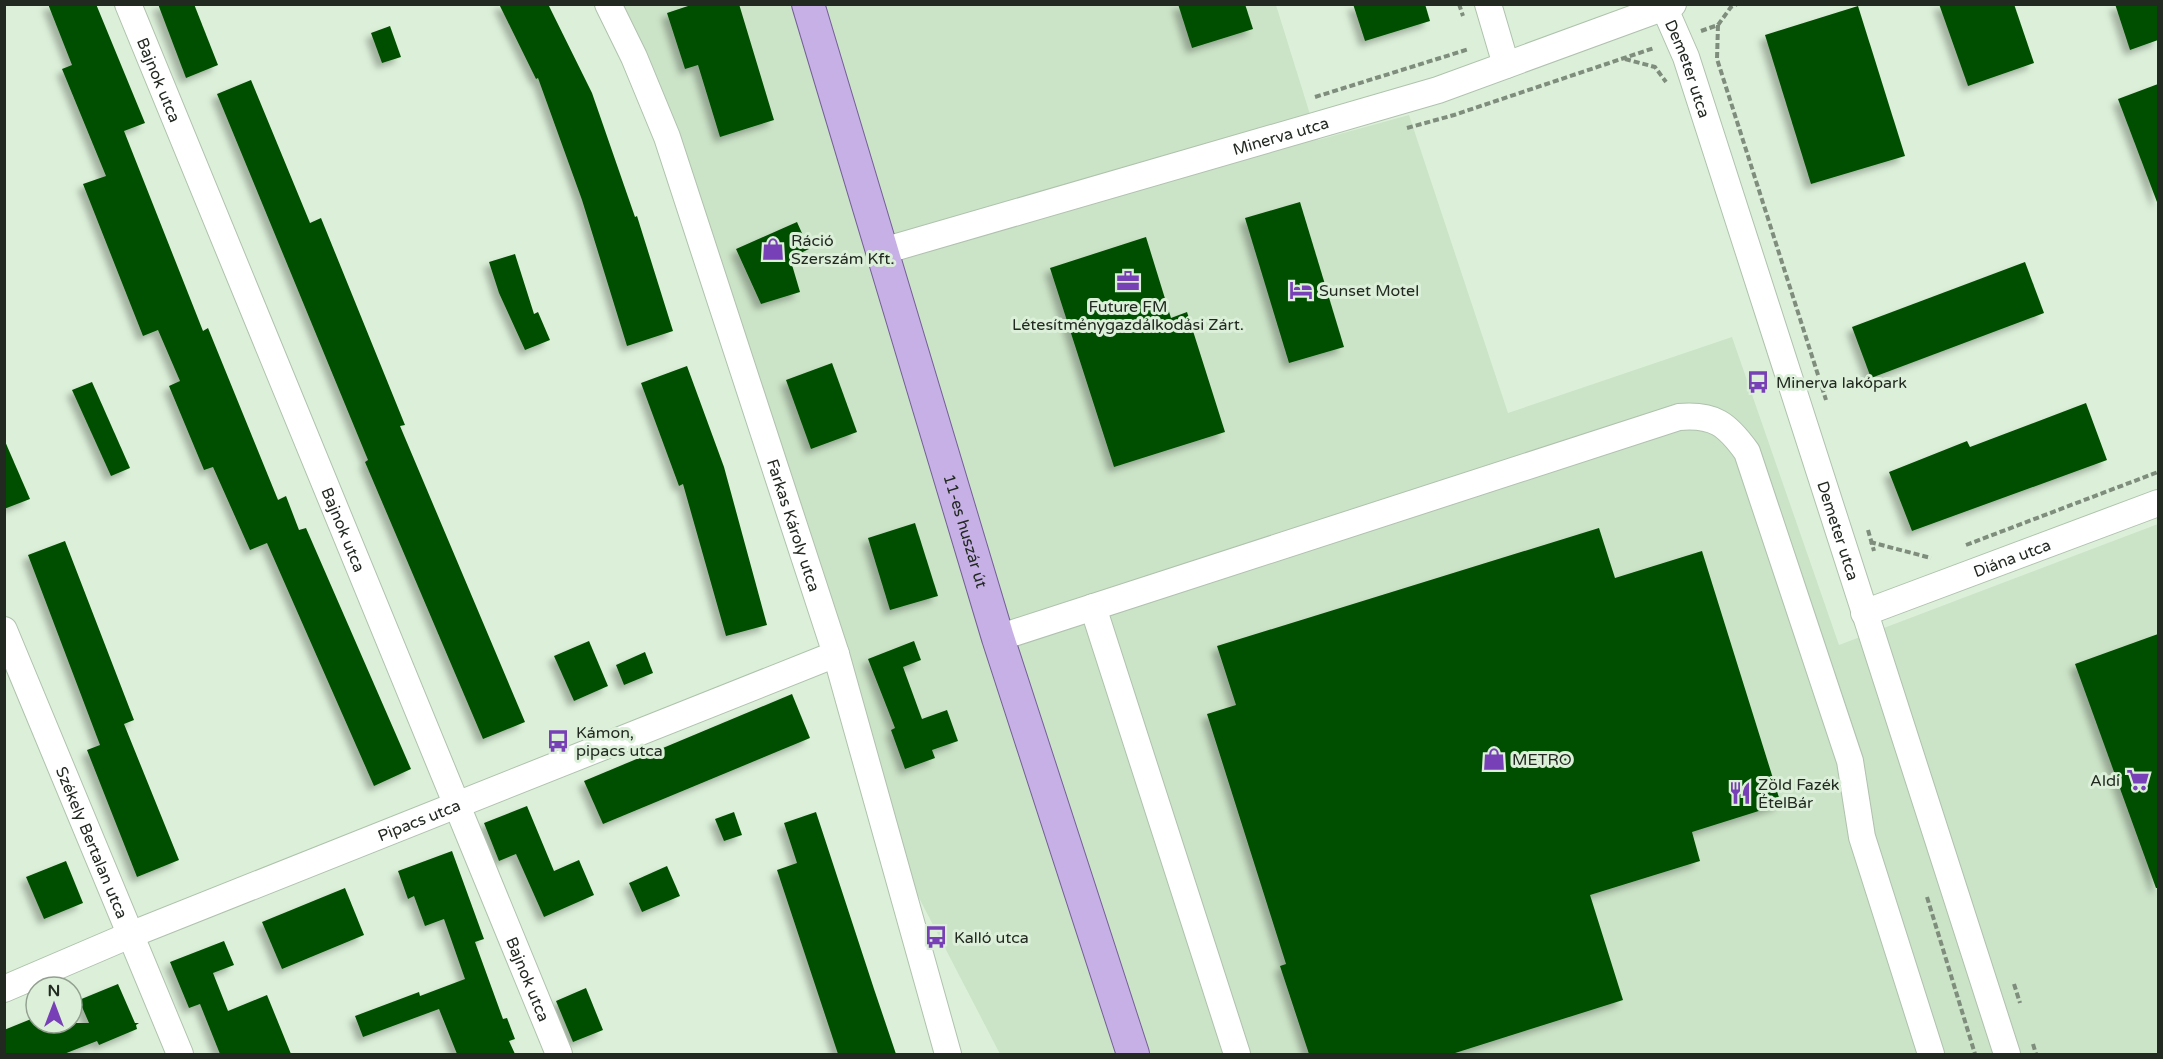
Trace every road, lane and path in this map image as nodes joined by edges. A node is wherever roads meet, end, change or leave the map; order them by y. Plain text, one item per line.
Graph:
1 (128, 4) edge
2 (608, 4) edge
3 (808, 4) edge
4 (1488, 4) edge
5 (1669, 7) edge
6 (1718, 25) dead end
7 (1506, 65) junction
8 (883, 251) junction
9 (1828, 408) dead end
10 (2158, 472) edge
11 (2158, 503) edge
12 (1864, 519) dead end
13 (1871, 542) junction
14 (1961, 547) dead end
15 (1844, 553) junction
16 (1939, 555) dead end
17 (1878, 562) dead end
18 (1093, 607) junction
19 (1864, 613) junction
20 (4, 630) edge
21 (998, 638) junction
22 (836, 654) junction
23 (458, 805) junction
24 (130, 935) junction
25 (2012, 978) dead end
26 (4, 989) edge
27 (2022, 1011) dead end
28 (2029, 1033) dead end
29 (180, 1054) edge
30 (559, 1054) edge
31 (948, 1054) edge
32 (1133, 1054) edge
33 (1237, 1054) edge
34 (1931, 1054) edge
35 (2007, 1054) edge
36 (2036, 1054) edge

1 - 23 street, Bajnok utca
2 - 22 street, Farkas Károly utca
3 - 8 main road, 11-es huszár út
4 - 7 street
5 - 7 street, Minerva utca
5 - 15 street, Demeter utca
6 - 9 path
7 - 8 street, Minerva utca
8 - 21 main road, 11-es huszár út
10 - 14 path
11 - 19 street, Diána utca
12 - 13 path
13 - 15 path
13 - 16 path
13 - 17 path
15 - 19 street, Demeter utca
18 - 21 street
18 - 33 street
18 - 34 street
19 - 35 street, Demeter utca
20 - 24 street, Székely Bertalan utca
21 - 32 main road, 11-es huszár út
22 - 23 street, Pipacs utca
22 - 31 street, Farkas Károly utca
23 - 24 street, Pipacs utca
23 - 30 street, Bajnok utca
24 - 26 street, Pipacs utca
24 - 29 street, Székely Bertalan utca
25 - 27 path
28 - 36 path

